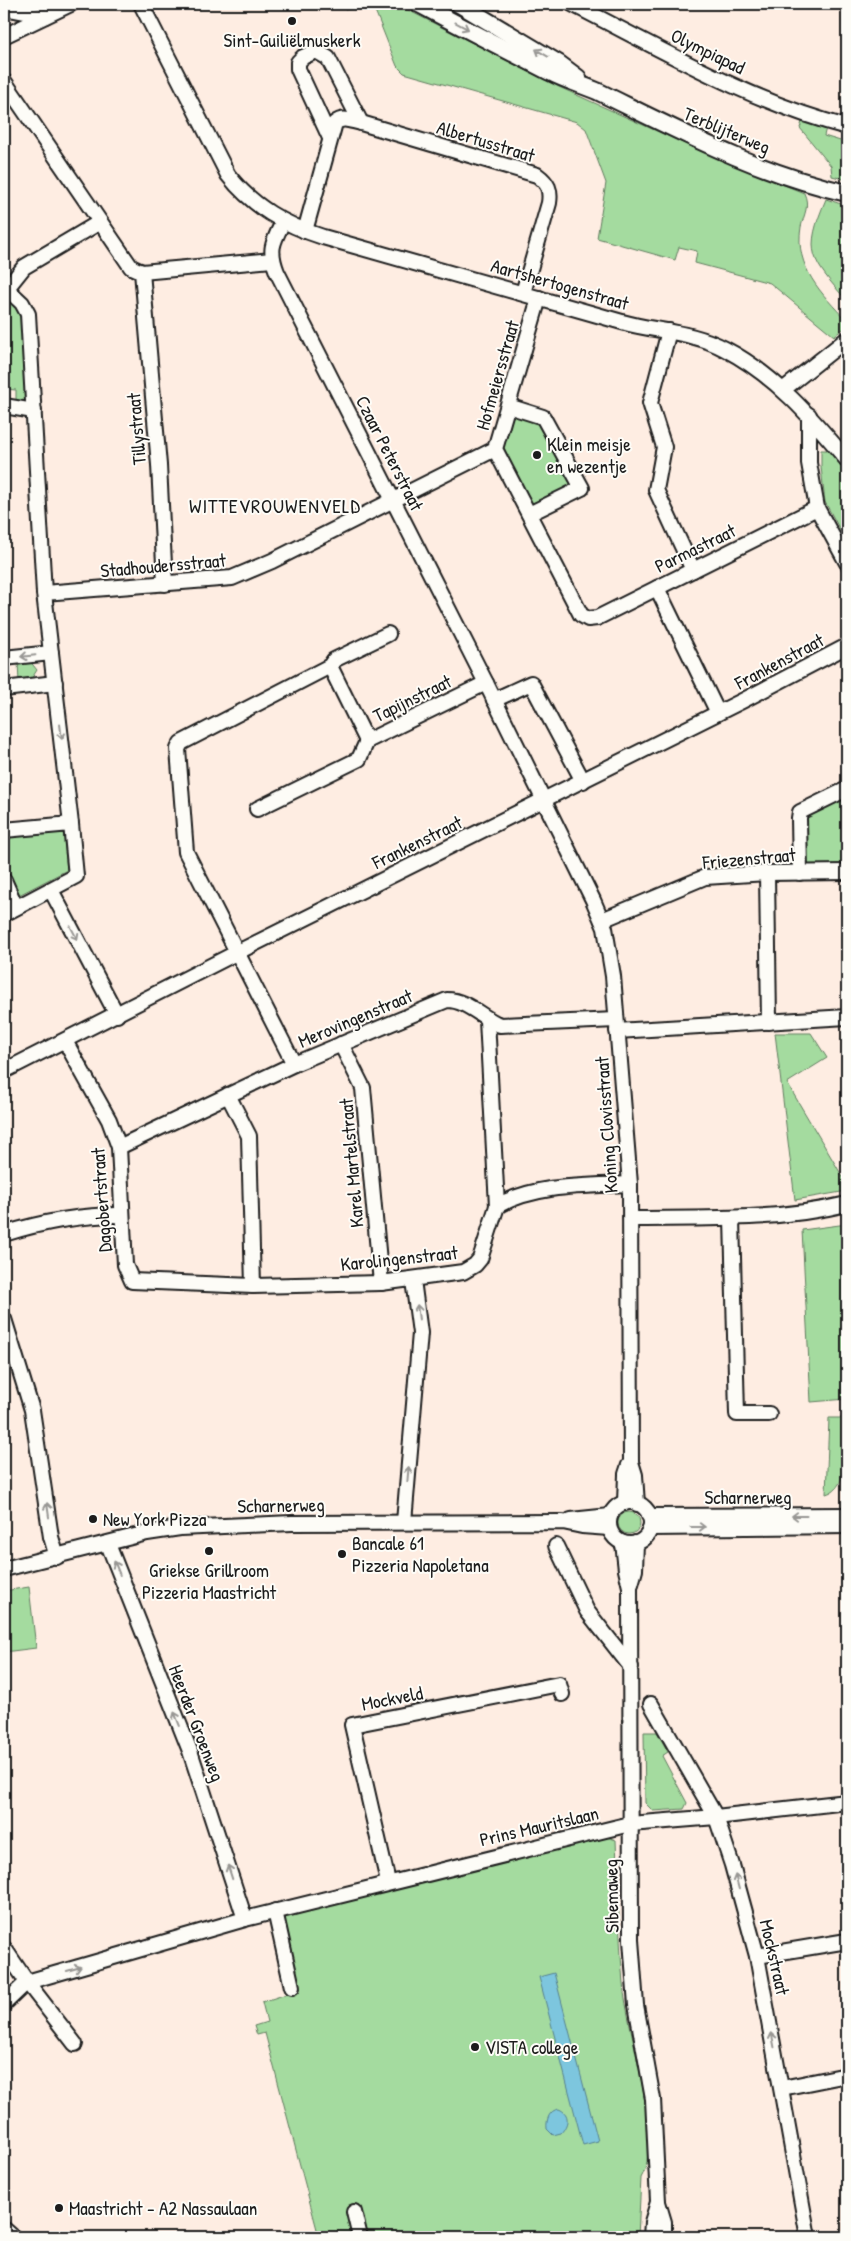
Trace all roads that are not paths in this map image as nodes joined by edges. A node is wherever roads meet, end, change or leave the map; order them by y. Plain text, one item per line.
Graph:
1 (141, 4) edge
2 (419, 4) edge
3 (458, 4) edge
4 (572, 4) edge
5 (62, 6) edge
6 (4, 8) edge
7 (45, 16) junction
8 (4, 36) edge
9 (4, 81) edge
10 (596, 91) junction
11 (360, 123) junction
12 (847, 127) edge
13 (330, 138) junction
14 (847, 193) edge
15 (100, 222) junction
16 (283, 222) junction
17 (305, 231) junction
18 (272, 260) junction
19 (142, 272) junction
20 (5, 290) edge
21 (524, 293) junction
22 (539, 298) junction
23 (668, 331) junction
24 (847, 339) edge
25 (784, 389) junction
26 (4, 406) edge
27 (508, 406) junction
28 (34, 411) junction
29 (809, 415) junction
30 (495, 450) junction
31 (847, 460) edge
32 (393, 500) junction
33 (818, 508) junction
34 (530, 514) junction
35 (847, 563) edge
36 (693, 570) junction
37 (165, 584) junction
38 (657, 588) junction
39 (44, 593) junction
40 (588, 619) joint
41 (388, 634) dead end
42 (847, 646) edge
43 (51, 653) junction
44 (4, 658) edge
45 (330, 666) junction
46 (55, 683) junction
47 (486, 683) junction
48 (4, 689) edge
49 (494, 700) junction
50 (718, 713) junction
51 (367, 741) junction
52 (583, 781) junction
53 (847, 789) edge
54 (544, 800) junction
55 (256, 809) dead end
56 (72, 824) junction
57 (4, 830) edge
58 (847, 872) edge
59 (767, 873) junction
60 (800, 873) junction
61 (4, 880) edge
62 (51, 890) junction
63 (10, 910) edge
64 (602, 920) junction
65 (236, 953) junction
66 (117, 1015) junction
67 (847, 1017) edge
68 (487, 1020) junction
69 (770, 1022) junction
70 (617, 1026) junction
71 (65, 1041) junction
72 (342, 1044) junction
73 (294, 1064) junction
74 (4, 1071) edge
75 (228, 1095) junction
76 (119, 1147) junction
77 (630, 1184) junction
78 (847, 1204) edge
79 (497, 1206) junction
80 (121, 1214) junction
81 (732, 1218) junction
82 (631, 1219) junction
83 (4, 1234) edge
84 (129, 1277) joint
85 (414, 1280) junction
86 (380, 1283) junction
87 (253, 1286) junction
88 (4, 1319) edge
89 (769, 1414) dead end
90 (631, 1504) junction
91 (847, 1515) edge
92 (404, 1522) junction
93 (610, 1522) junction
94 (649, 1522) junction
95 (847, 1526) edge
96 (630, 1543) junction
97 (108, 1544) junction
98 (556, 1546) dead end
99 (57, 1557) junction
100 (4, 1569) edge
101 (630, 1667) junction
102 (562, 1694) dead end
103 (651, 1704) dead end
104 (847, 1802) edge
105 (716, 1817) junction
106 (630, 1824) junction
107 (388, 1882) junction
108 (275, 1911) junction
109 (245, 1919) junction
110 (847, 1941) edge
111 (4, 1948) edge
112 (758, 1956) junction
113 (27, 1982) junction
114 (292, 1987) dead end
115 (4, 2004) edge
116 (75, 2044) dead end
117 (847, 2075) edge
118 (782, 2088) junction
119 (658, 2202) junction
120 (354, 2212) dead end
121 (4, 2229) edge
122 (13, 2237) edge
123 (360, 2237) edge
124 (651, 2237) edge
125 (664, 2237) edge
126 (808, 2237) edge

1 - 16 street, Aartshertogenstraat
2 -> 10 main road, Terblijterweg
10 -> 3 main road, Terblijterweg
4 - 12 street, Olympiapad
5 - 7 street
6 - 7 street
7 - 8 street
9 - 15 street
10 - 14 main road, Terblijterweg
11 - 13 street
11 - 13 street
11 - 21 street, Albertusstraat
13 - 17 street
15 - 19 street
15 - 20 street
16 - 17 street, Aartshertogenstraat
16 - 18 street
17 - 21 street, Aartshertogenstraat
18 - 19 street
18 - 32 street, Czaar Peterstraat
19 - 37 street, Tillystraat
20 - 28 street
21 - 22 street, Aartshertogenstraat
22 - 23 street, Aartshertogenstraat
22 - 27 street, Hofmeiersstraat
23 - 25 street, Aartshertogenstraat
23 - 36 street
24 - 25 street
25 - 29 street, Aartshertogenstraat
26 - 28 street
27 - 30 street, Hofmeiersstraat
27 - 34 street
28 - 39 street
29 - 31 street, Aartshertogenstraat
29 - 33 street
30 - 32 street, Stadhoudersstraat
30 - 34 street, Hofmeiersstraat
32 - 37 street, Stadhoudersstraat
32 - 47 street, Czaar Peterstraat
33 - 35 street
33 - 36 street, Parmastraat
34 - 40 street, Hofmeiersstraat
36 - 38 street, Parmastraat
37 - 39 street, Stadhoudersstraat
38 - 40 street, Parmastraat
38 - 50 street
39 - 43 street
41 - 45 street
42 - 50 street, Frankenstraat
43 -> 44 street
43 - 46 street
45 - 51 street
45 - 65 street
46 - 48 street
46 -> 56 street
47 - 49 street, Czaar Peterstraat
47 - 51 street, Tapijnstraat
49 - 52 street
49 - 54 street, Czaar Peterstraat
50 - 52 street, Frankenstraat
51 - 55 street, Tapijnstraat
52 - 54 street, Frankenstraat
53 - 60 street
54 - 64 street, Koning Clovisstraat
54 - 65 street, Frankenstraat
56 - 57 street
56 - 62 street
58 - 60 street, Friezenstraat
59 - 60 street, Friezenstraat
59 - 64 street, Friezenstraat
59 - 69 street
61 - 63 street
62 - 63 street
62 -> 66 street
64 - 70 street, Koning Clovisstraat
65 - 66 street, Frankenstraat
65 - 73 street
66 - 71 street, Frankenstraat
67 - 69 street, Merovingenstraat
68 - 70 street, Merovingenstraat
68 - 72 street, Merovingenstraat
68 - 79 street
69 - 70 street, Merovingenstraat
70 - 77 street, Koning Clovisstraat
71 - 74 street, Frankenstraat
71 - 76 street, Dagobertstraat
72 - 73 street, Merovingenstraat
72 - 86 street, Karel Martelstraat
73 - 75 street, Merovingenstraat
75 - 76 street, Merovingenstraat
75 - 87 street
76 - 80 street, Dagobertstraat
77 - 79 street
77 - 82 street, Koning Clovisstraat
78 - 81 street
79 - 85 street, Karolingenstraat
80 - 83 street
80 - 84 street, Dagobertstraat
81 - 82 street
81 - 89 street
82 - 90 street, Koning Clovisstraat
84 - 87 street, Karolingenstraat
85 - 86 street, Karolingenstraat
92 -> 85 street
86 - 87 street, Karolingenstraat
99 -> 88 street
90 - 93 street
90 - 94 street
91 -> 94 street, Scharnerweg
92 - 93 street, Scharnerweg
92 - 97 street, Scharnerweg
93 - 96 street
94 -> 95 street, Scharnerweg
94 - 96 street
96 - 101 street, Sibemaweg
97 - 99 street, Scharnerweg
109 -> 97 street, Heerder Groenweg
98 - 101 street
99 - 100 street, Scharnerweg
101 - 106 street, Sibemaweg
102 - 107 street, Mockveld
103 - 105 street, Mockstraat
104 - 105 street, Prins Mauritslaan
105 - 106 street, Prins Mauritslaan
112 -> 105 street, Mockstraat
106 - 107 street, Prins Mauritslaan
106 - 119 street, Sibemaweg
107 - 108 street, Prins Mauritslaan
108 - 109 street, Prins Mauritslaan
108 - 114 street
113 -> 109 street, Prins Mauritslaan
110 - 112 street
111 - 113 street
118 -> 112 street, Mockstraat
113 - 115 street
113 - 116 street
117 - 118 street
118 - 126 street, Mockstraat
119 - 124 street, Sibemaweg
119 - 125 street, Sibemaweg
120 - 123 street
121 - 122 street

